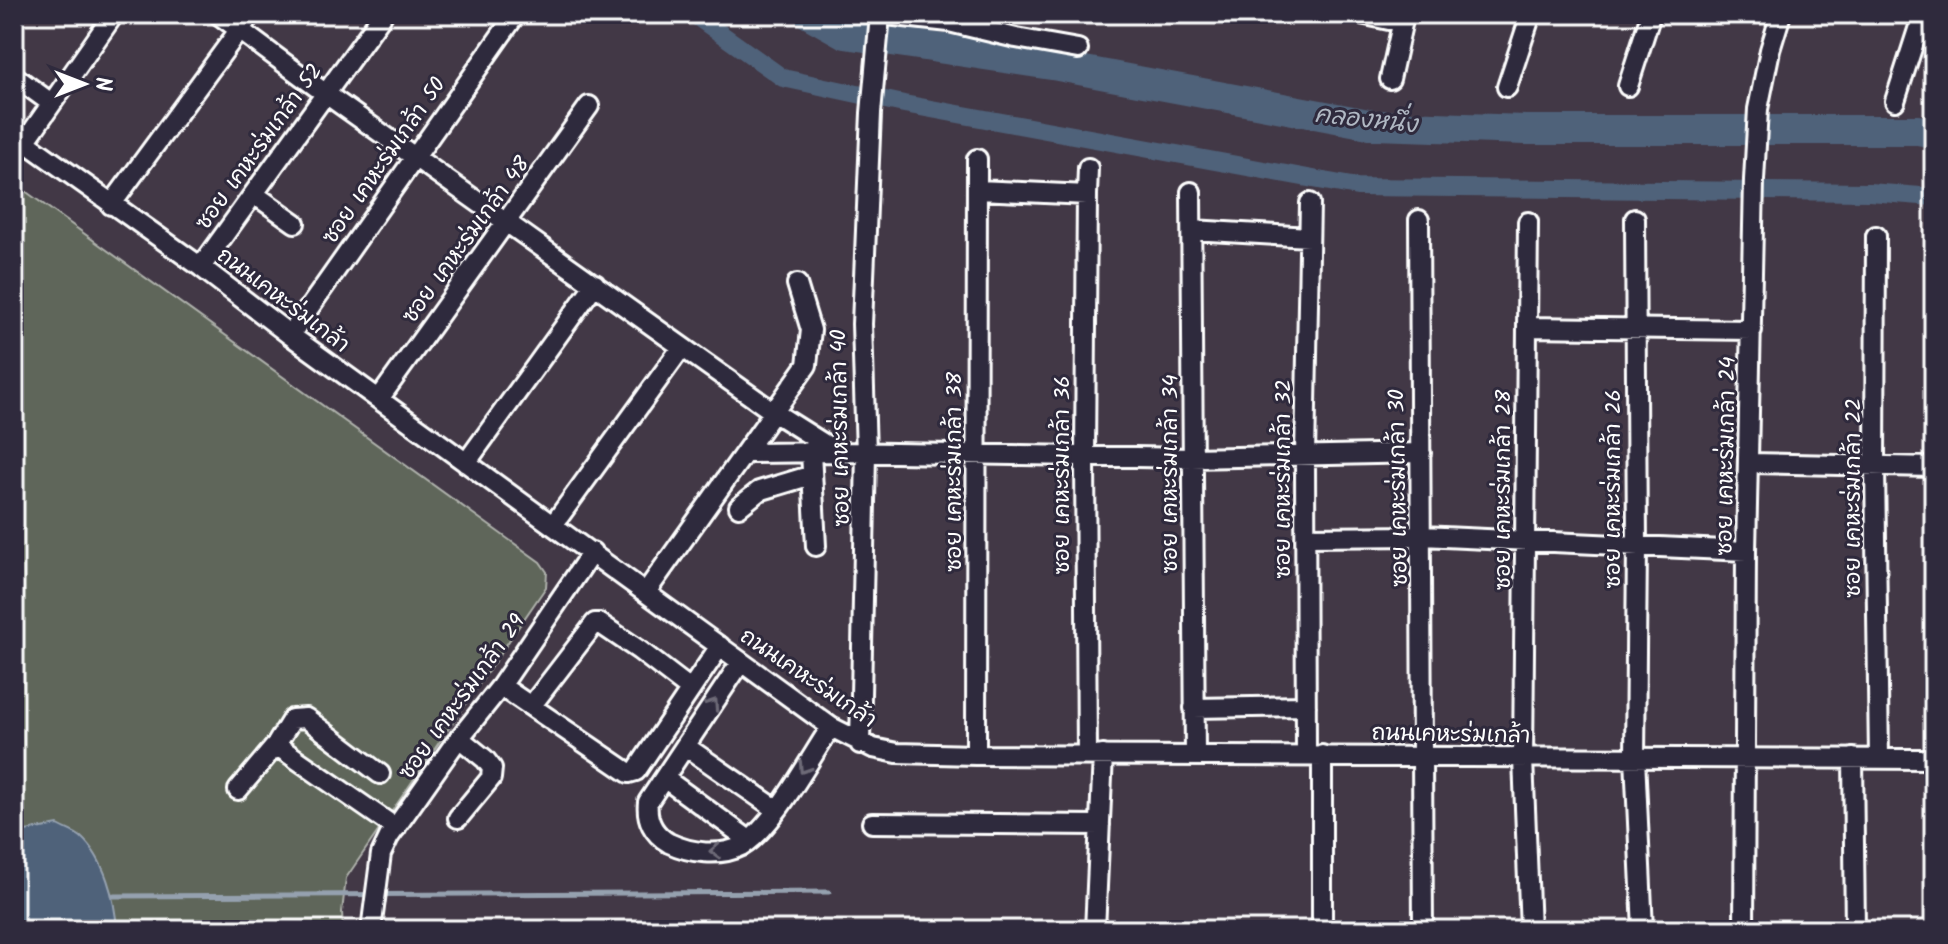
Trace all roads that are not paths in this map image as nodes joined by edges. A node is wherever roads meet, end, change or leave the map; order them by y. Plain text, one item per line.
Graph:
1 (114, 14) edge
2 (218, 14) edge
3 (251, 14) edge
4 (383, 14) edge
5 (516, 14) edge
6 (1361, 14) edge
7 (1531, 14) edge
8 (1651, 14) edge
9 (1781, 14) edge
10 (1923, 14) edge
11 (879, 15) edge
12 (1405, 17) edge
13 (950, 18) edge
14 (239, 30) junction
15 (1078, 49) dead end
16 (14, 76) edge
17 (1390, 79) dead end
18 (1628, 86) dead end
19 (1507, 87) dead end
20 (326, 94) junction
21 (1895, 101) dead end
22 (51, 103) junction
23 (589, 106) dead end
24 (20, 138) edge
25 (415, 157) junction
26 (977, 159) dead end
27 (1088, 168) dead end
28 (978, 190) junction
29 (1191, 192) dead end
30 (254, 194) junction
31 (1087, 195) junction
32 (1310, 203) dead end
33 (111, 205) junction
34 (1635, 219) dead end
35 (1419, 220) dead end
36 (1528, 222) dead end
37 (295, 223) dead end
38 (508, 223) junction
39 (1192, 230) junction
40 (1876, 236) dead end
41 (1309, 237) junction
42 (201, 267) junction
43 (595, 284) junction
44 (797, 284) dead end
45 (1527, 327) junction
46 (1636, 330) junction
47 (1752, 330) junction
48 (290, 335) junction
49 (682, 347) junction
50 (379, 399) junction
51 (770, 420) junction
52 (811, 452) junction
53 (837, 452) junction
54 (745, 453) junction
55 (866, 453) junction
56 (1421, 453) junction
57 (978, 454) junction
58 (1305, 456) junction
59 (1085, 458) junction
60 (1192, 458) junction
61 (466, 463) junction
62 (1749, 463) junction
63 (1875, 467) junction
64 (1934, 467) edge
65 (812, 475) junction
66 (739, 507) dead end
67 (553, 525) junction
68 (1422, 536) junction
69 (1306, 537) junction
70 (1526, 541) junction
71 (816, 546) dead end
72 (1637, 547) junction
73 (1746, 551) junction
74 (592, 552) junction
75 (646, 592) junction
76 (720, 646) junction
77 (741, 662) junction
78 (501, 686) junction
79 (690, 689) junction
80 (532, 705) junction
81 (1306, 706) junction
82 (1194, 708) junction
83 (831, 727) junction
84 (459, 738) junction
85 (860, 744) junction
86 (276, 745) junction
87 (685, 746) junction
88 (976, 755) junction
89 (1095, 755) junction
90 (1314, 755) junction
91 (1195, 756) junction
92 (1423, 757) junction
93 (1635, 758) junction
94 (1745, 758) junction
95 (1853, 758) junction
96 (1879, 758) junction
97 (1523, 759) junction
98 (1934, 759) edge
99 (380, 774) dead end
100 (664, 778) junction
101 (238, 790) dead end
102 (776, 809) junction
103 (458, 818) dead end
104 (872, 823) dead end
105 (1100, 825) junction
106 (396, 828) junction
107 (749, 840) junction
108 (371, 930) edge
109 (1095, 930) edge
110 (1322, 930) edge
111 (1423, 930) edge
112 (1530, 930) edge
113 (1643, 930) edge
114 (1744, 930) edge
115 (1855, 930) edge

1 - 22 street
2 - 14 street
3 - 14 street
4 - 20 street, ซอย เคหะร่มเกล้า 52
5 - 25 street, ซอย เคหะร่มเกล้า 50
6 - 12 street
7 - 19 street
8 - 18 street
9 - 47 street, ซอย เคหะร่มเกล้า 24
10 - 21 street
11 - 13 street
11 - 55 street, ซอย เคหะร่มเกล้า 40
12 - 17 street
13 - 15 street
14 - 20 street
14 - 33 street
16 - 22 street
20 - 25 street
20 - 30 street, ซอย เคหะร่มเกล้า 52
22 - 24 street
23 - 38 street, ซอย เคหะร่มเกล้า 48
24 - 33 street, ถนนเคหะร่มเกล้า
25 - 38 street
25 - 48 street, ซอย เคหะร่มเกล้า 50
26 - 28 street, ซอย เคหะร่มเกล้า 38
27 - 31 street, ซอย เคหะร่มเกล้า 36
28 - 31 street
28 - 57 street, ซอย เคหะร่มเกล้า 38
29 - 39 street, ซอย เคหะร่มเกล้า 34
30 - 37 street
30 - 42 street, ซอย เคหะร่มเกล้า 52
31 - 59 street, ซอย เคหะร่มเกล้า 36
32 - 41 street, ซอย เคหะร่มเกล้า 32
33 - 42 street, ถนนเคหะร่มเกล้า
34 - 46 street, ซอย เคหะร่มเกล้า 26
35 - 56 street, ซอย เคหะร่มเกล้า 30
36 - 45 street, ซอย เคหะร่มเกล้า 28
38 - 43 street
38 - 50 street, ซอย เคหะร่มเกล้า 48
39 - 41 street
39 - 60 street, ซอย เคหะร่มเกล้า 34
40 - 63 street, ซอย เคหะร่มเกล้า 22
41 - 58 street, ซอย เคหะร่มเกล้า 32
42 - 48 street, ถนนเคหะร่มเกล้า
43 - 49 street
43 - 61 street
44 - 51 street
45 - 46 street
45 - 70 street, ซอย เคหะร่มเกล้า 28
46 - 47 street
46 - 72 street, ซอย เคหะร่มเกล้า 26
47 - 62 street, ซอย เคหะร่มเกล้า 24
48 - 50 street, ถนนเคหะร่มเกล้า
49 - 51 street
49 - 67 street
50 - 61 street, ถนนเคหะร่มเกล้า
51 - 53 street
51 - 54 street
52 - 53 street
52 - 54 street
52 - 65 street
53 - 55 street
54 - 75 street
55 - 57 street
55 - 85 street, ซอย เคหะร่มเกล้า 40
56 - 58 street
56 - 68 street, ซอย เคหะร่มเกล้า 30
57 - 59 street
57 - 88 street, ซอย เคหะร่มเกล้า 38
58 - 60 street
58 - 69 street, ซอย เคหะร่มเกล้า 32
59 - 60 street
59 - 89 street, ซอย เคหะร่มเกล้า 36
60 - 82 street, ซอย เคหะร่มเกล้า 34
61 - 67 street, ถนนเคหะร่มเกล้า
62 - 63 street
62 - 73 street, ซอย เคหะร่มเกล้า 24
63 - 64 street
63 - 96 street, ซอย เคหะร่มเกล้า 22
65 - 66 street
65 - 71 street
67 - 74 street, ถนนเคหะร่มเกล้า
68 - 69 street
68 - 70 street
68 - 92 street, ซอย เคหะร่มเกล้า 30
69 - 81 street, ซอย เคหะร่มเกล้า 32
70 - 72 street
70 - 97 street, ซอย เคหะร่มเกล้า 28
72 - 73 street
72 - 93 street, ซอย เคหะร่มเกล้า 26
73 - 94 street, ซอย เคหะร่มเกล้า 24
74 - 75 street, ถนนเคหะร่มเกล้า
74 - 78 street, ซอย เคหะร่มเกล้า 29
75 - 76 street, ถนนเคหะร่มเกล้า
76 - 77 street, ถนนเคหะร่มเกล้า
76 - 79 street
77 - 83 street, ถนนเคหะร่มเกล้า
87 -> 77 street
78 - 80 street
78 - 84 street, ซอย เคหะร่มเกล้า 29
79 - 80 street
79 - 80 street
81 - 82 street
81 - 90 street, ซอย เคหะร่มเกล้า 32
82 - 91 street, ซอย เคหะร่มเกล้า 34
83 - 85 street, ถนนเคหะร่มเกล้า
83 -> 102 street
84 - 103 street
84 - 106 street, ซอย เคหะร่มเกล้า 29
85 - 88 street, ถนนเคหะร่มเกล้า
86 - 99 street
86 - 101 street
86 - 106 street
87 - 100 street
87 - 102 street
88 - 89 street, ถนนเคหะร่มเกล้า
89 - 91 street, ถนนเคหะร่มเกล้า
89 - 105 street, ซอย เคหะร่มเกล้า 36
90 - 91 street, ถนนเคหะร่มเกล้า
90 - 92 street, ถนนเคหะร่มเกล้า
90 - 110 street, ซอย เคหะร่มเกล้า 32
92 - 97 street, ถนนเคหะร่มเกล้า
92 - 111 street, ซอย เคหะร่มเกล้า 30
93 - 94 street, ถนนเคหะร่มเกล้า
93 - 97 street, ถนนเคหะร่มเกล้า
93 - 113 street, ซอย เคหะร่มเกล้า 26
94 - 95 street, ถนนเคหะร่มเกล้า
94 - 114 street, ซอย เคหะร่มเกล้า 24
95 - 96 street, ถนนเคหะร่มเกล้า
95 - 115 street
96 - 98 street, ถนนเคหะร่มเกล้า
97 - 112 street, ซอย เคหะร่มเกล้า 28
100 - 107 street
107 -> 100 street
102 - 107 street
104 - 105 street
105 - 109 street, ซอย เคหะร่มเกล้า 36
106 - 108 street, ซอย เคหะร่มเกล้า 29

